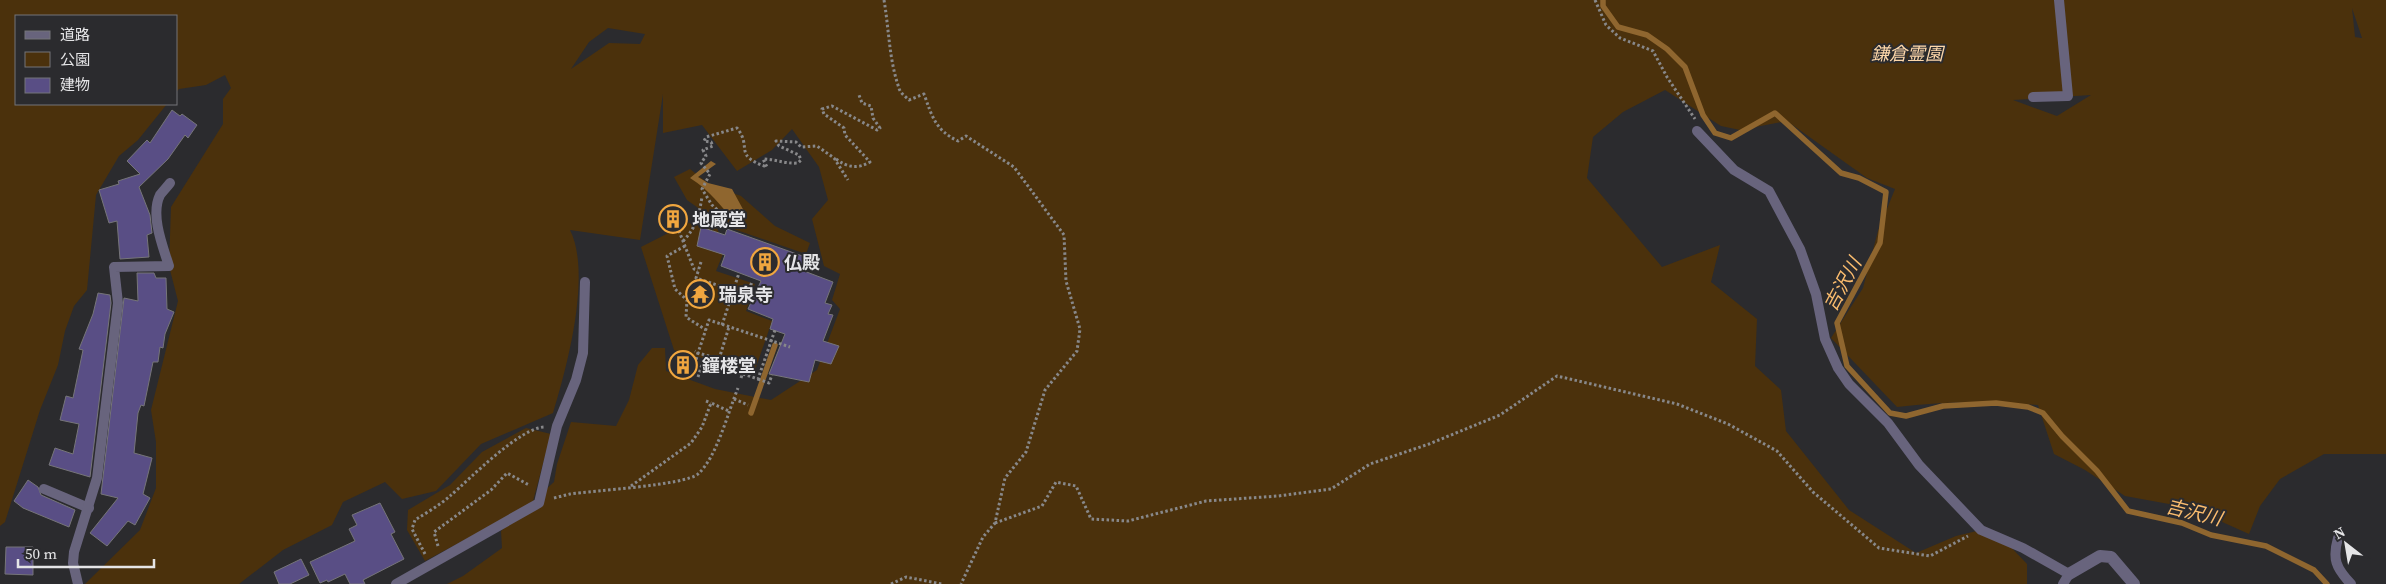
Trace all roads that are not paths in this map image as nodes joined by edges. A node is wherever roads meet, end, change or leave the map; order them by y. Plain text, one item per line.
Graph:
1 (2059, 0) edge
2 (2033, 97) dead end
3 (1697, 131) road end
4 (170, 183) dead end
5 (585, 282) dead end
6 (44, 489) dead end
7 (89, 508) junction
8 (2338, 538) dead end
9 (2066, 579) edge
10 (78, 584) edge
11 (396, 584) edge
12 (2134, 584) edge
13 (2351, 584) edge

1 - 2 lane
3 - 9 lane
4 - 7 lane
5 - 11 lane
6 - 7 lane
7 - 10 lane
8 - 13 lane
9 - 12 street

